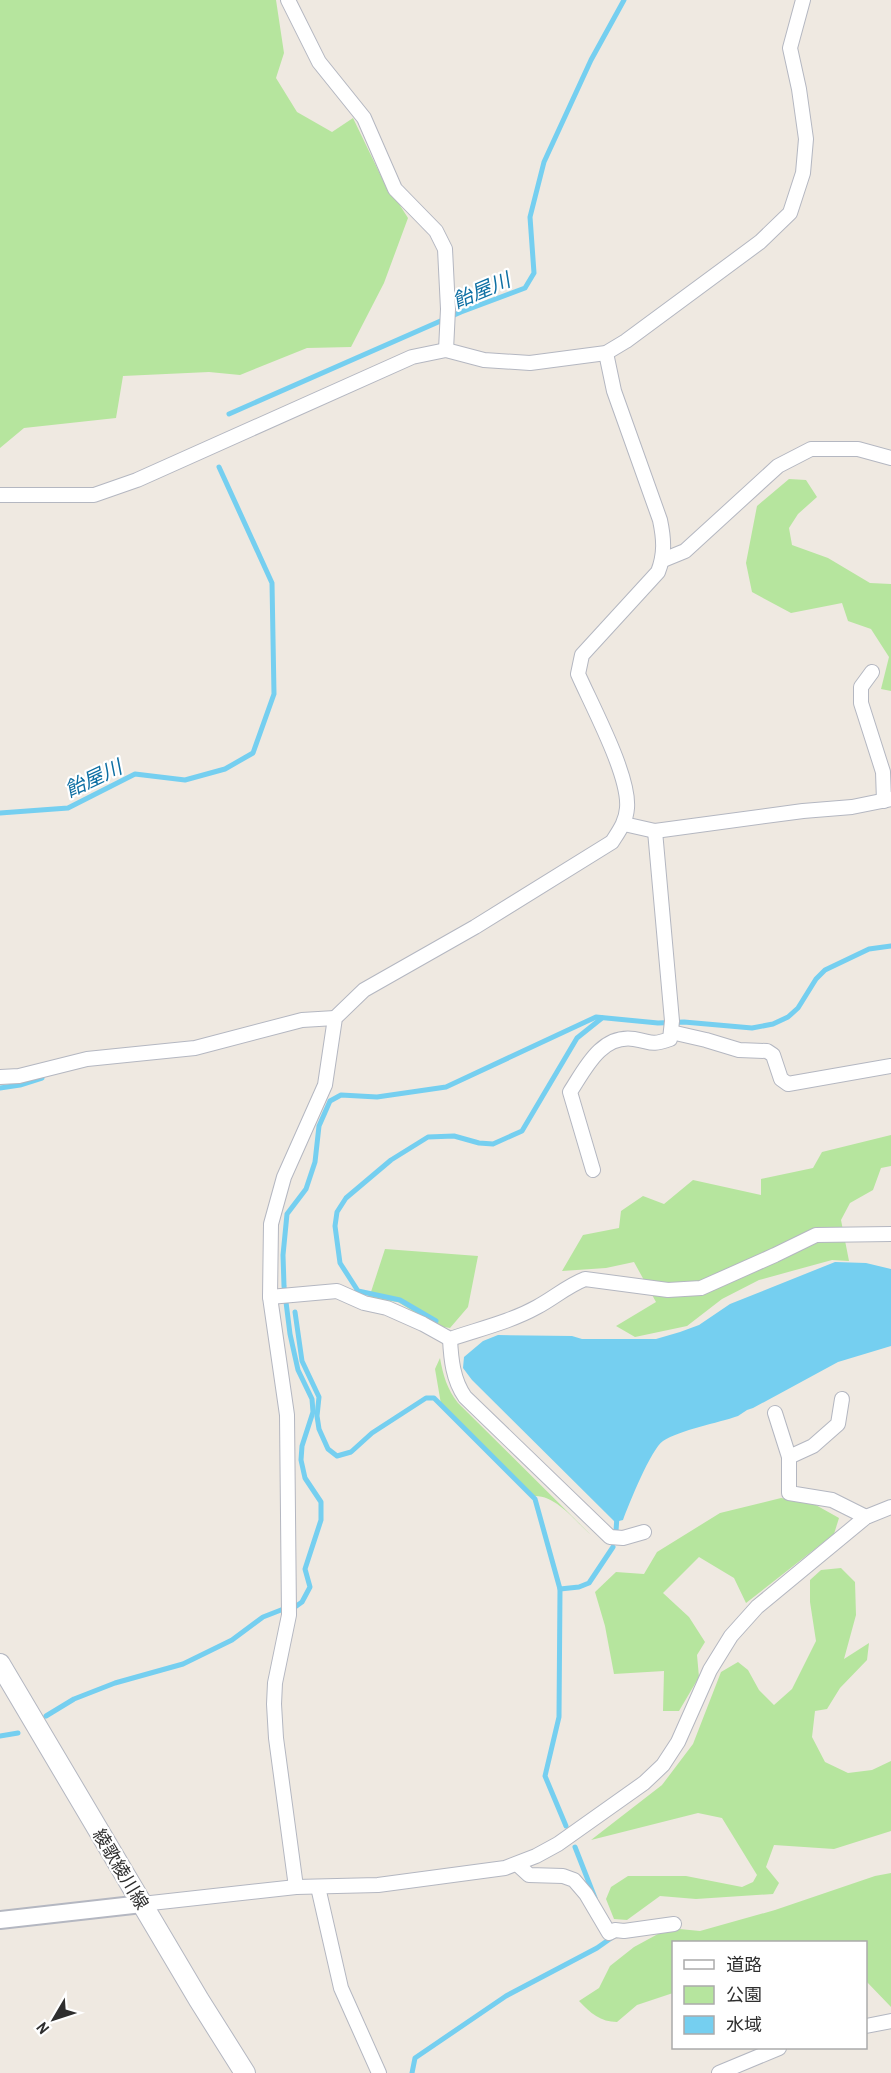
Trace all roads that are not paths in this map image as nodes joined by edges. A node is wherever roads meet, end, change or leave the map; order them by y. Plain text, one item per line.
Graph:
1 (288, 0) edge
2 (803, 0) edge
3 (446, 350) junction
4 (606, 353) junction
5 (891, 458) edge
6 (0, 495) edge
7 (663, 560) junction
8 (872, 672) dead end
9 (888, 800) edge
10 (624, 824) junction
11 (655, 831) junction
12 (335, 1018) junction
13 (672, 1026) junction
14 (891, 1066) edge
15 (0, 1077) edge
16 (593, 1170) dead end
17 (891, 1234) edge
18 (281, 1296) junction
19 (450, 1339) junction
20 (842, 1399) dead end
21 (775, 1413) dead end
22 (789, 1457) junction
23 (891, 1508) edge
24 (866, 1516) junction
25 (644, 1532) dead end
26 (0, 1664) edge
27 (517, 1864) junction
28 (296, 1887) junction
29 (318, 1887) junction
30 (142, 1904) junction
31 (0, 1920) edge
32 (674, 1924) dead end
33 (891, 2021) edge
34 (867, 2026) edge
35 (777, 2049) edge
36 (245, 2073) edge
37 (379, 2073) edge
38 (719, 2073) edge

1 - 3 street
2 - 4 street
3 - 4 street
3 - 6 street
4 - 7 street
5 - 7 street
7 - 10 street
8 - 9 street
9 - 11 street
10 - 11 street
10 - 12 street
11 - 13 street
12 - 15 street
12 - 18 street
13 - 14 street
13 - 16 street
17 - 19 street
18 - 19 street
18 - 28 street
19 - 25 street
20 - 22 street
21 - 22 street
22 - 24 street
23 - 24 street
24 - 27 street
26 - 30 main road, 綾歌綾川線
27 - 29 street
27 - 32 street
28 - 29 street
28 - 30 street
29 - 37 street
30 - 31 street
30 - 36 main road, 綾歌綾川線
33 - 34 street
35 - 38 street

